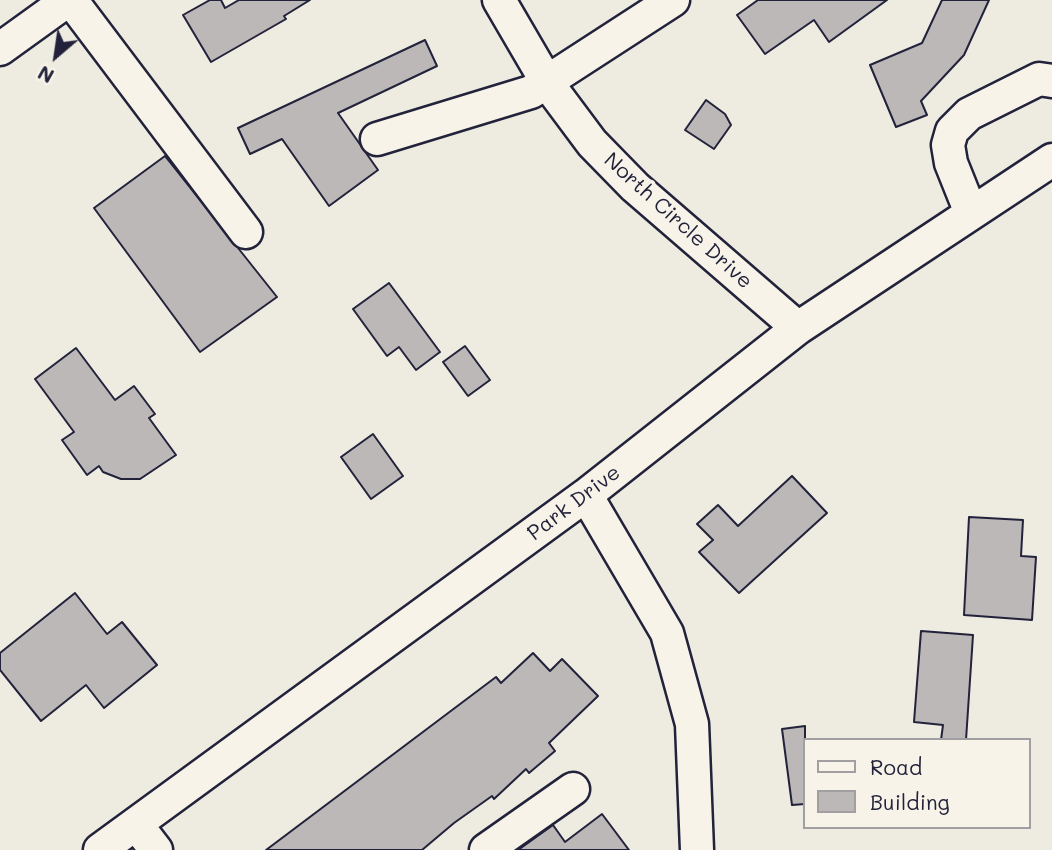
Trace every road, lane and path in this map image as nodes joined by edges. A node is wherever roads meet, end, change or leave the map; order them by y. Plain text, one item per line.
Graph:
1 (70, 0) edge
2 (499, 0) edge
3 (673, 0) edge
4 (0, 49) edge
5 (1052, 79) edge
6 (548, 84) junction
7 (377, 139) dead end
8 (1052, 160) edge
9 (971, 213) junction
10 (247, 232) dead end
11 (798, 328) junction
12 (586, 495) junction
13 (573, 789) dead end
14 (136, 824) junction
15 (100, 850) edge
16 (156, 850) edge
17 (486, 850) edge
18 (697, 850) edge

1 - 4 street
1 - 10 street
2 - 6 street, North Circle Drive
3 - 6 street
5 - 9 street
6 - 7 street
6 - 11 street, North Circle Drive
8 - 9 street, Park Drive
9 - 11 street, Park Drive
11 - 12 street, Park Drive
12 - 14 street, Park Drive
12 - 18 street
13 - 17 street
14 - 15 street, Park Drive
14 - 16 street

